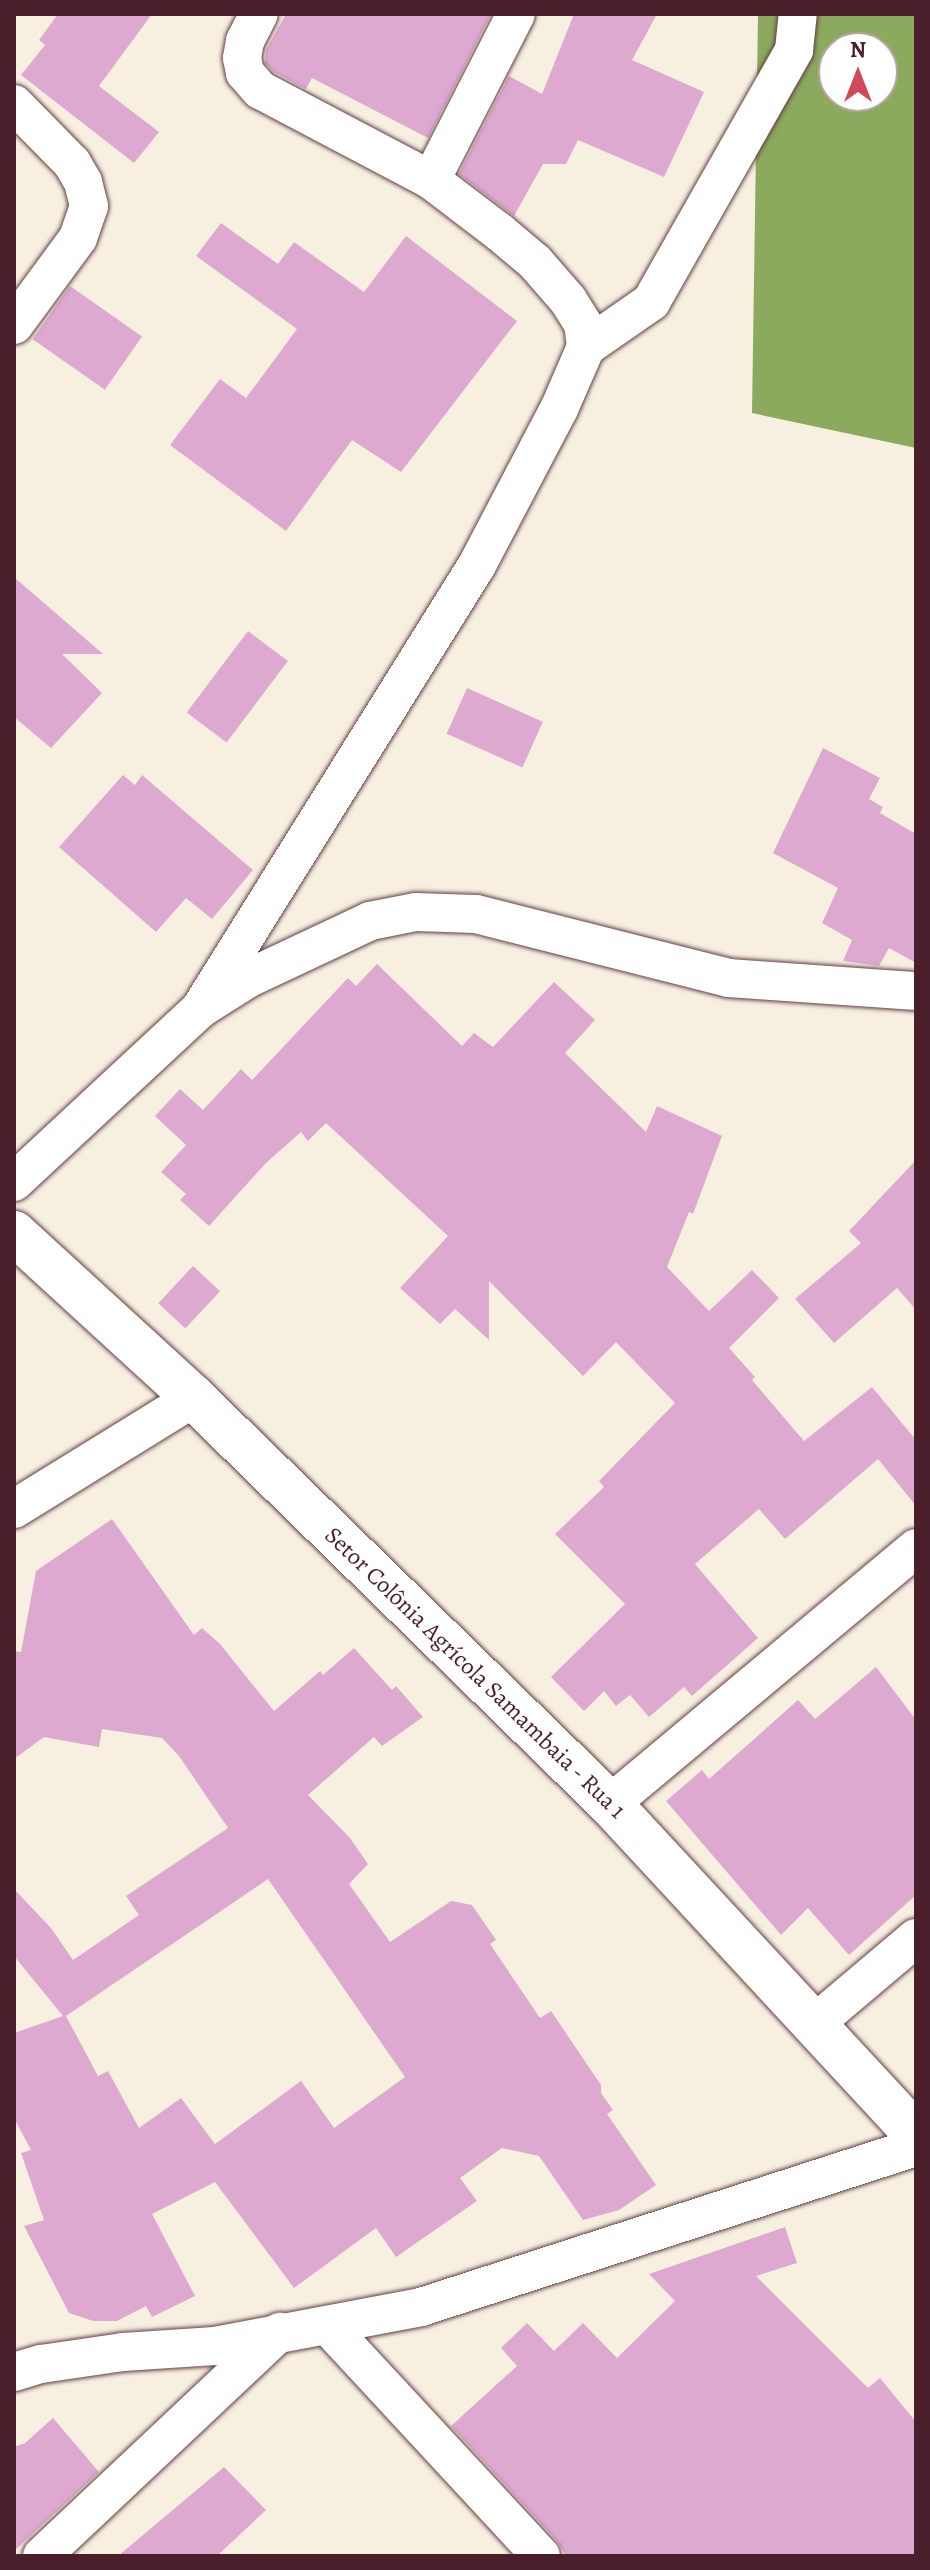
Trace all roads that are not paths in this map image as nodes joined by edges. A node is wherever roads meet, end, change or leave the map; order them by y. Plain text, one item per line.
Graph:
1 (259, 14) edge
2 (516, 14) edge
3 (798, 14) edge
4 (14, 104) edge
5 (431, 180) junction
6 (14, 325) edge
7 (586, 347) junction
8 (916, 991) edge
9 (200, 1009) junction
10 (14, 1182) edge
11 (14, 1233) edge
12 (194, 1398) junction
13 (14, 1509) edge
14 (916, 1548) edge
15 (610, 1804) junction
16 (916, 1938) edge
17 (813, 2025) junction
18 (916, 2134) edge
19 (916, 2147) edge
20 (329, 2327) junction
21 (282, 2331) junction
22 (14, 2372) edge
23 (42, 2556) edge
24 (541, 2556) edge

1 - 5 street
2 - 5 street
3 - 7 street
4 - 6 street
5 - 7 street
7 - 9 street
8 - 9 street
9 - 10 street
11 - 12 street, Setor Colônia Agrícola Samambaia - Rua 1
12 - 13 street
12 - 15 street, Setor Colônia Agrícola Samambaia - Rua 1
14 - 15 street
15 - 17 street, Setor Colônia Agrícola Samambaia - Rua 1
16 - 17 street
17 - 18 street, Setor Colônia Agrícola Samambaia - Rua 1
19 - 20 street
20 - 21 street
20 - 24 street
21 - 22 street
21 - 23 street

